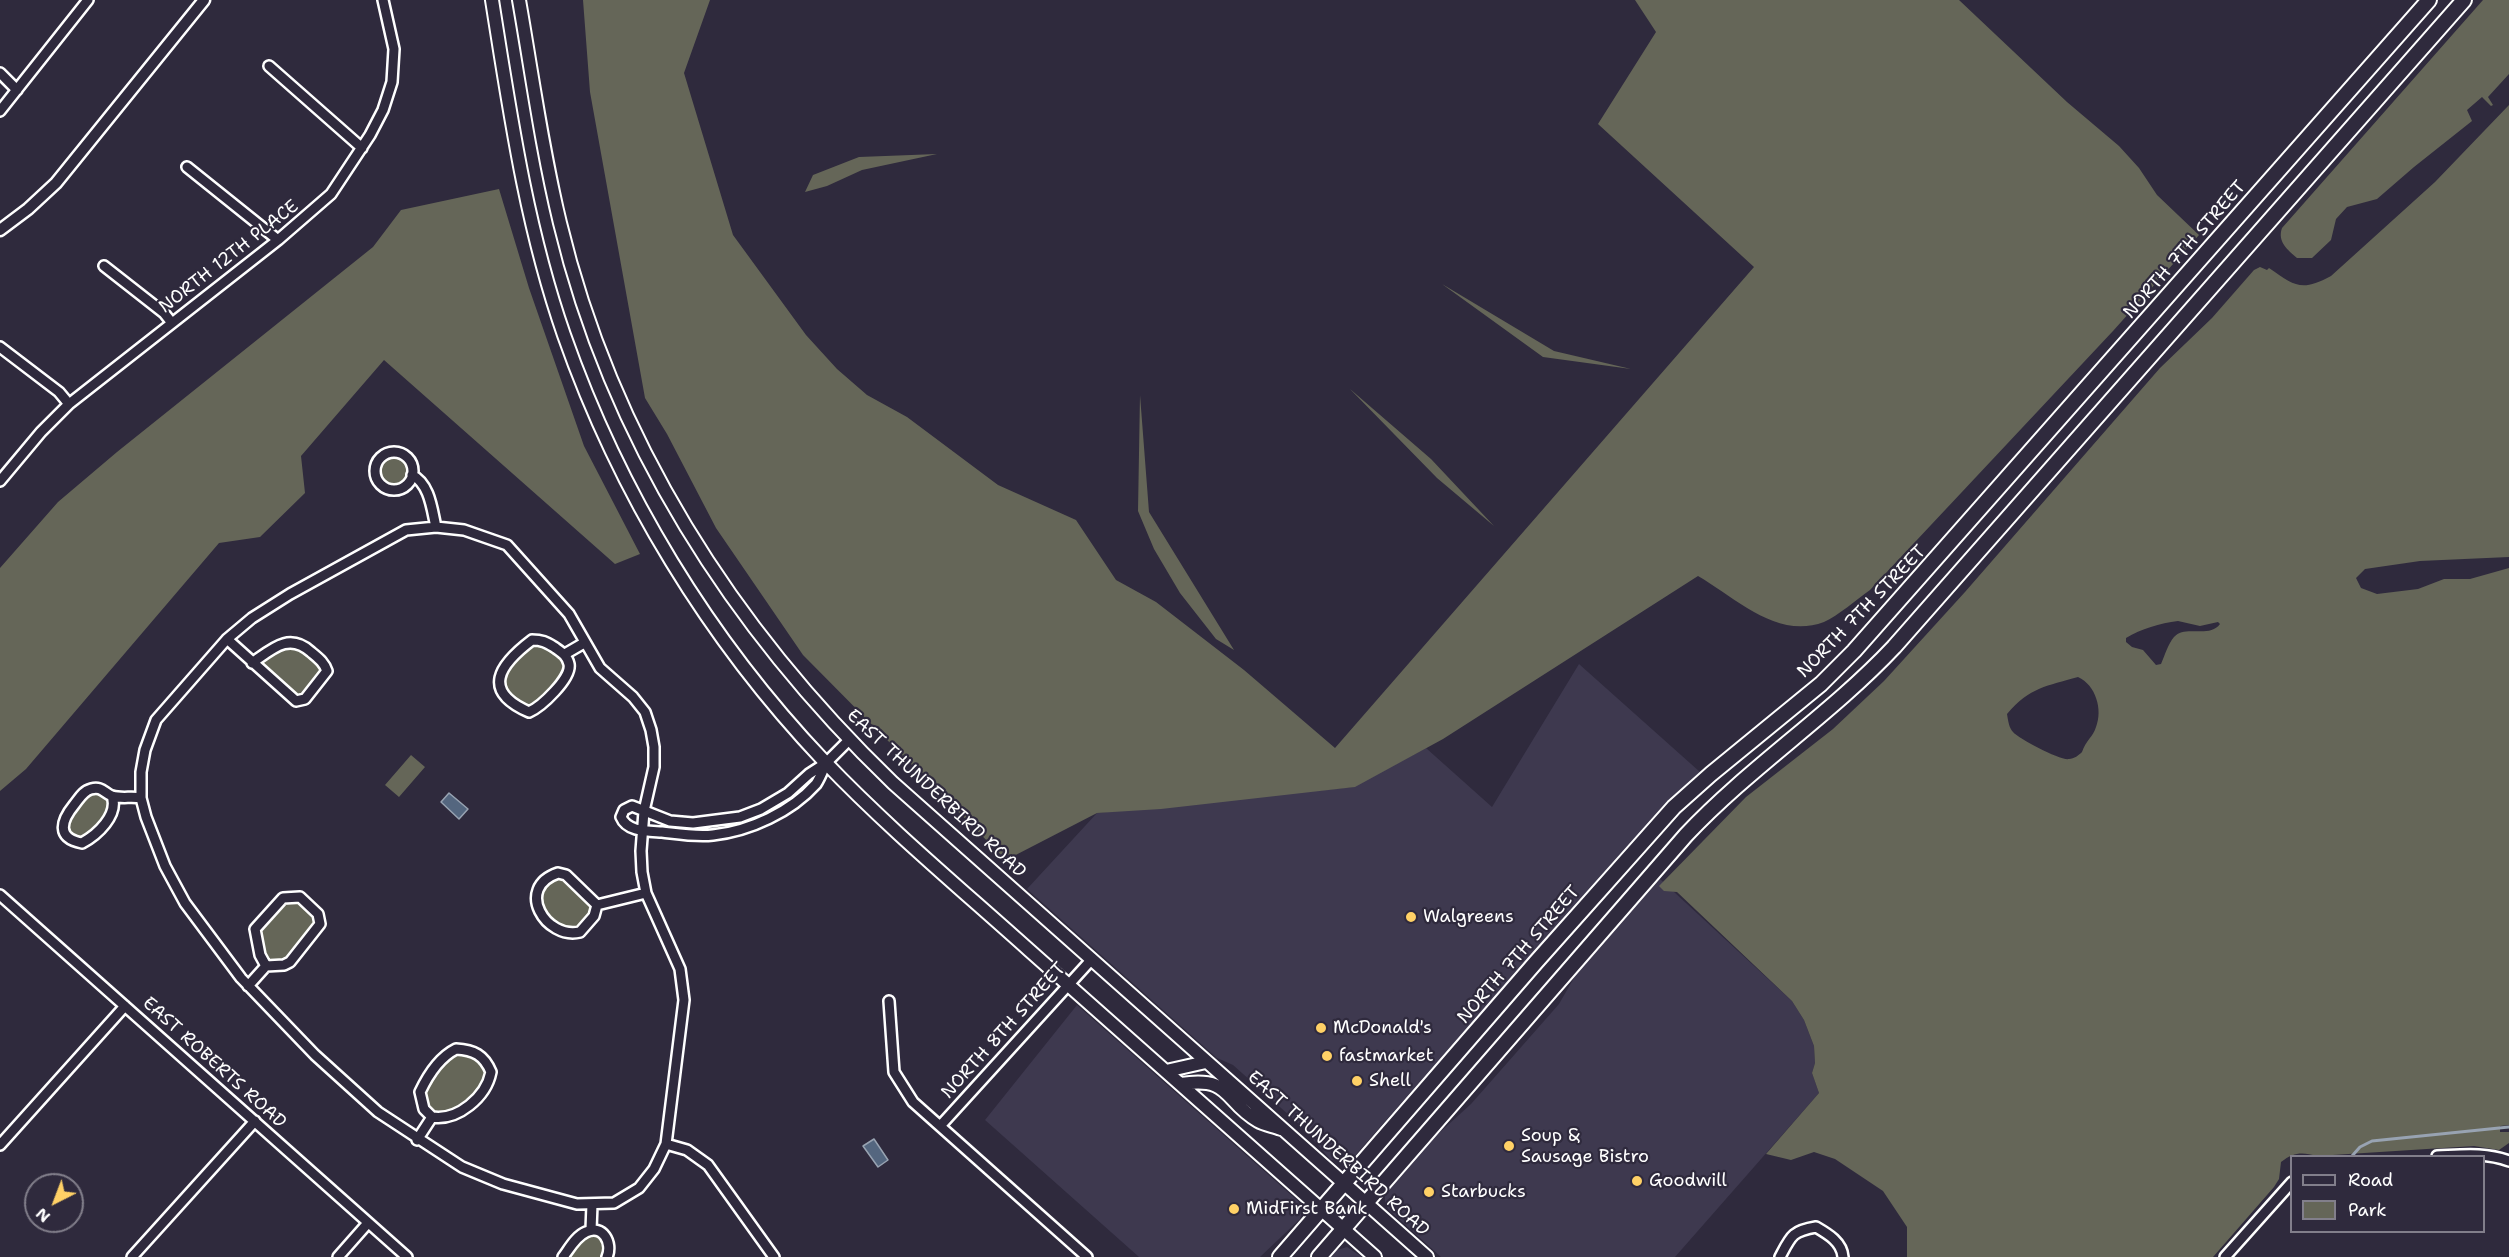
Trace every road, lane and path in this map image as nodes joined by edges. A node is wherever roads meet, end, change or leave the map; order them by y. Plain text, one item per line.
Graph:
1 (88, 0) edge
2 (204, 0) edge
3 (383, 0) edge
4 (492, 0) edge
5 (519, 0) edge
6 (2429, 0) edge
7 (2464, 0) edge
8 (2406, 26) junction
9 (2426, 44) junction
10 (269, 66) dead end
11 (0, 74) edge
12 (17, 90) junction
13 (0, 111) edge
14 (362, 148) junction
15 (187, 167) dead end
16 (0, 230) edge
17 (278, 240) junction
18 (104, 266) dead end
19 (172, 323) junction
20 (0, 347) edge
21 (69, 404) junction
22 (412, 475) junction
23 (0, 481) edge
24 (436, 528) junction
25 (227, 639) junction
26 (584, 643) junction
27 (565, 654) junction
28 (252, 663) junction
29 (849, 740) junction
30 (826, 763) junction
31 (112, 796) junction
32 (141, 798) junction
33 (644, 811) junction
34 (643, 831) junction
35 (646, 893) junction
36 (0, 895) edge
37 (597, 905) junction
38 (1092, 959) junction
39 (266, 966) junction
40 (1068, 985) junction
41 (248, 986) junction
42 (889, 1001) dead end
43 (125, 1006) junction
44 (1206, 1062) junction
45 (1166, 1071) junction
46 (1181, 1084) junction
47 (432, 1117) junction
48 (255, 1121) junction
49 (941, 1125) junction
50 (1285, 1130) junction
51 (417, 1140) junction
52 (0, 1144) edge
53 (666, 1144) junction
54 (2458, 1155) edge
55 (2509, 1161) edge
56 (1344, 1183) junction
57 (2290, 1184) edge
58 (1366, 1203) junction
59 (592, 1204) junction
60 (1322, 1210) junction
61 (368, 1223) junction
62 (1343, 1229) junction
63 (591, 1230) junction
64 (132, 1257) edge
65 (338, 1257) edge
66 (407, 1257) edge
67 (562, 1257) edge
68 (607, 1257) edge
69 (774, 1257) edge
70 (1087, 1257) edge
71 (1280, 1257) edge
72 (1319, 1257) edge
73 (1375, 1257) edge
74 (1427, 1257) edge
75 (1780, 1257) edge
76 (1842, 1257) edge
77 (2225, 1257) edge

1 - 12 street
2 - 16 street
3 - 14 street, NORTH 12TH PLACE
4 - 30 main road
5 - 29 main road, EAST THUNDERBIRD ROAD
6 - 8 main road, NORTH 7TH STREET
7 - 9 main road
8 - 9 main road
8 - 56 main road, NORTH 7TH STREET
9 - 58 main road
10 - 14 street
11 - 12 street
12 - 13 street
14 - 17 street, NORTH 12TH PLACE
15 - 17 street
17 - 19 street, NORTH 12TH PLACE
18 - 19 street
19 - 21 street, NORTH 12TH PLACE
20 - 21 street
21 - 23 street, NORTH 12TH PLACE
22 - 22 street
22 - 24 street
24 - 25 street
24 - 26 street
25 - 28 street
25 - 32 street
26 - 27 street
26 - 33 street
27 - 27 street
28 - 28 street
29 - 30 street
29 - 38 main road, EAST THUNDERBIRD ROAD
30 - 33 street
30 - 34 street
30 - 40 main road
31 - 31 street
31 - 32 street
32 - 41 street
33 - 34 street
33 - 34 street
34 - 35 street
35 - 37 street
35 - 53 street
36 - 43 street, EAST ROBERTS ROAD
37 - 37 street
38 - 40 street, NORTH 8TH STREET
38 - 44 main road, EAST THUNDERBIRD ROAD
39 - 39 street
39 - 41 street
40 - 45 main road
40 - 49 street, NORTH 8TH STREET
41 - 51 street
42 - 49 street
43 - 48 street, EAST ROBERTS ROAD
43 - 52 street
44 - 45 main road
44 - 50 main road, EAST THUNDERBIRD ROAD
45 - 46 main road
46 - 50 main road
46 - 60 main road
47 - 47 street
47 - 51 street
48 - 61 street, EAST ROBERTS ROAD
48 - 64 street
49 - 70 street
50 - 56 main road, EAST THUNDERBIRD ROAD
51 - 59 street
53 - 59 street
53 - 69 street
54 - 55 street
56 - 58 main road, EAST THUNDERBIRD ROAD
56 - 60 main road, NORTH 7TH STREET
57 - 77 street
58 - 62 main road
58 - 74 main road, EAST THUNDERBIRD ROAD
59 - 63 street
60 - 62 main road
60 - 71 main road, NORTH 7TH STREET
61 - 65 street
61 - 66 street, EAST ROBERTS ROAD
62 - 72 main road
62 - 73 main road
63 - 67 street
63 - 68 street
75 - 76 street

